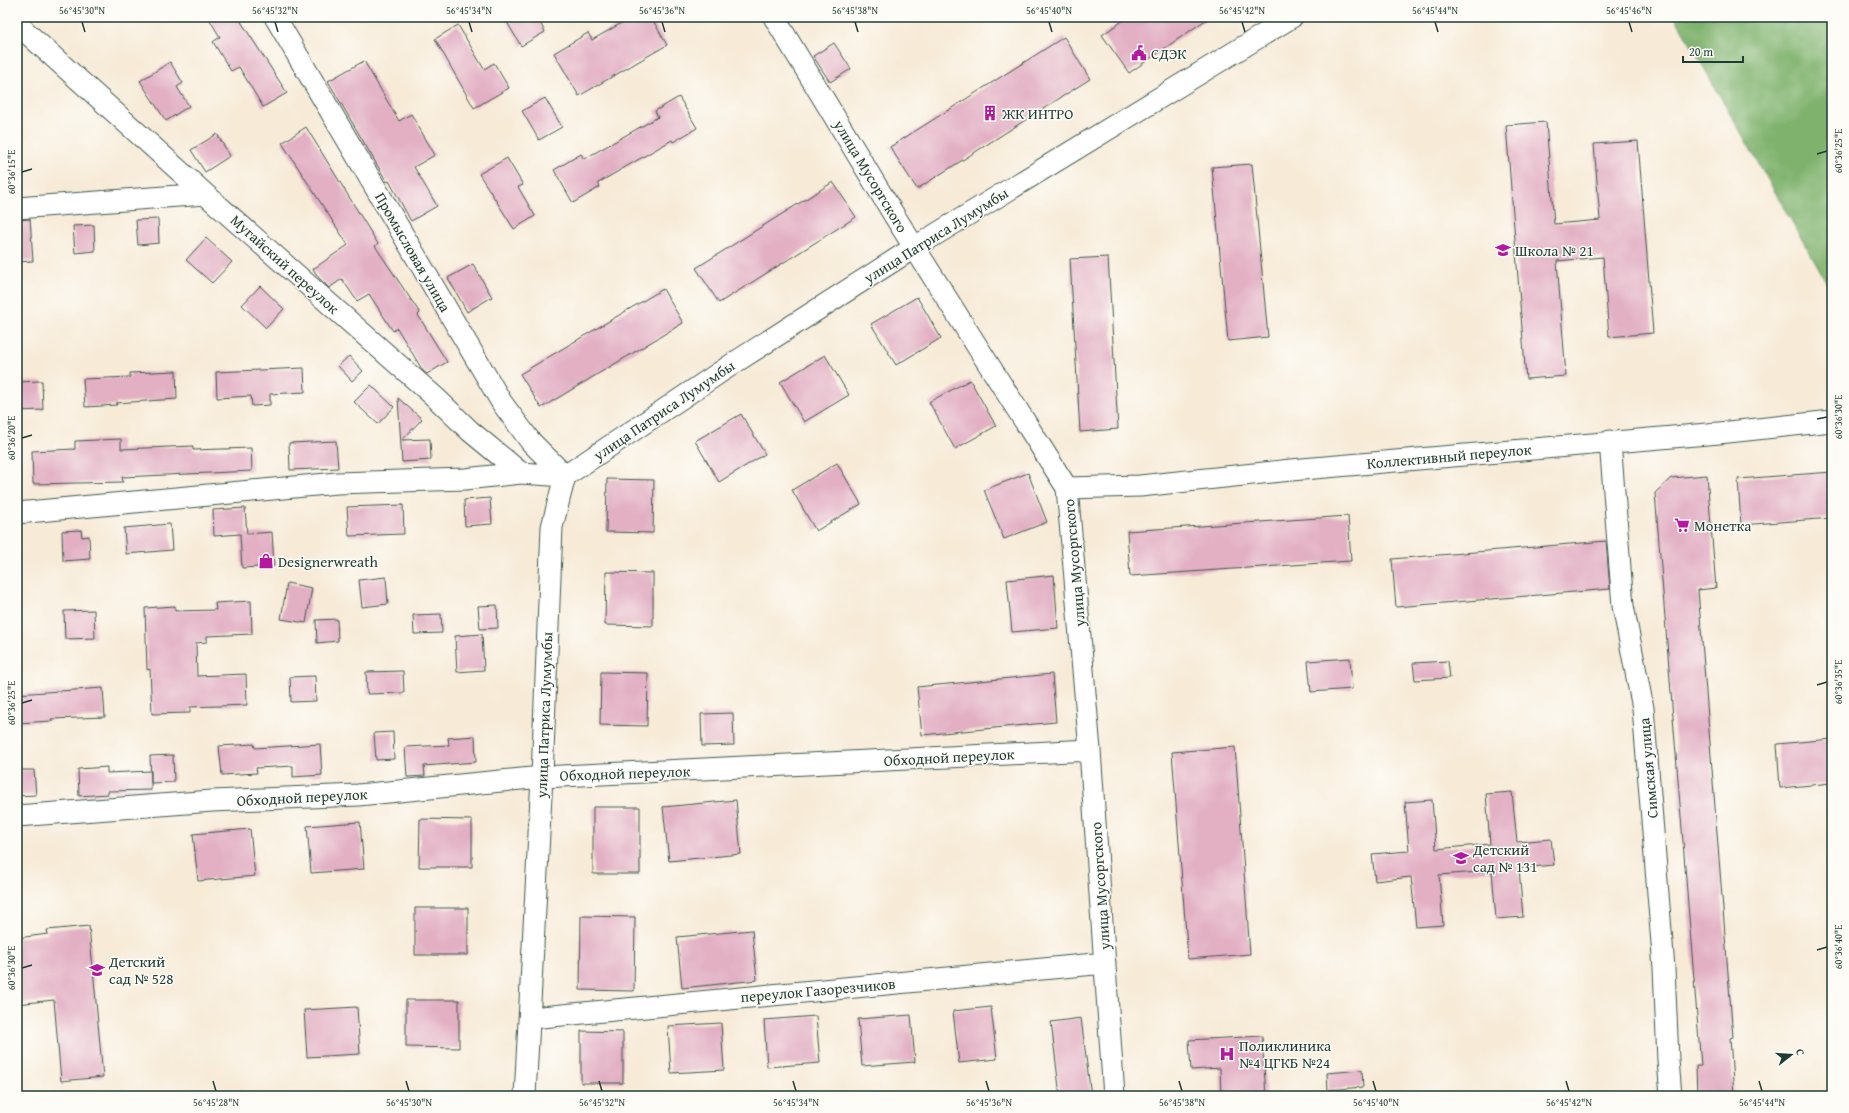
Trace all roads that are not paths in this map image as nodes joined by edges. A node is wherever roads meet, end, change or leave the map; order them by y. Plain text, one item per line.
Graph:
1 (275, 17) edge
2 (774, 17) edge
3 (1292, 17) edge
4 (17, 24) edge
5 (205, 194) junction
6 (17, 208) edge
7 (915, 247) junction
8 (1832, 421) edge
9 (1610, 441) junction
10 (521, 473) junction
11 (565, 476) junction
12 (1067, 488) junction
13 (17, 513) edge
14 (1090, 750) junction
15 (542, 777) junction
16 (17, 816) edge
17 (1105, 963) junction
18 (530, 1018) junction
19 (526, 1096) edge
20 (1114, 1096) edge
21 (1671, 1096) edge

1 - 11 street, Промысловая улица
2 - 7 street, улица Мусоргского
3 - 7 street, улица Патриса Лумумбы
4 - 5 street, Мугайский переулок
5 - 6 street
5 - 10 street, Мугайский переулок
7 - 11 street, улица Патриса Лумумбы
7 - 12 street, улица Мусоргского
8 - 9 street, Коллективный переулок
9 - 12 street, Коллективный переулок
9 - 21 street, Симская улица
10 - 11 street
10 - 13 street
11 - 15 street, улица Патриса Лумумбы
12 - 14 street, улица Мусоргского
14 - 15 street, Обходной переулок
14 - 17 street, улица Мусоргского
15 - 16 street, Обходной переулок
15 - 18 street, улица Патриса Лумумбы
17 - 18 street, переулок Газорезчиков
17 - 20 street, улица Мусоргского
18 - 19 street, улица Патриса Лумумбы

